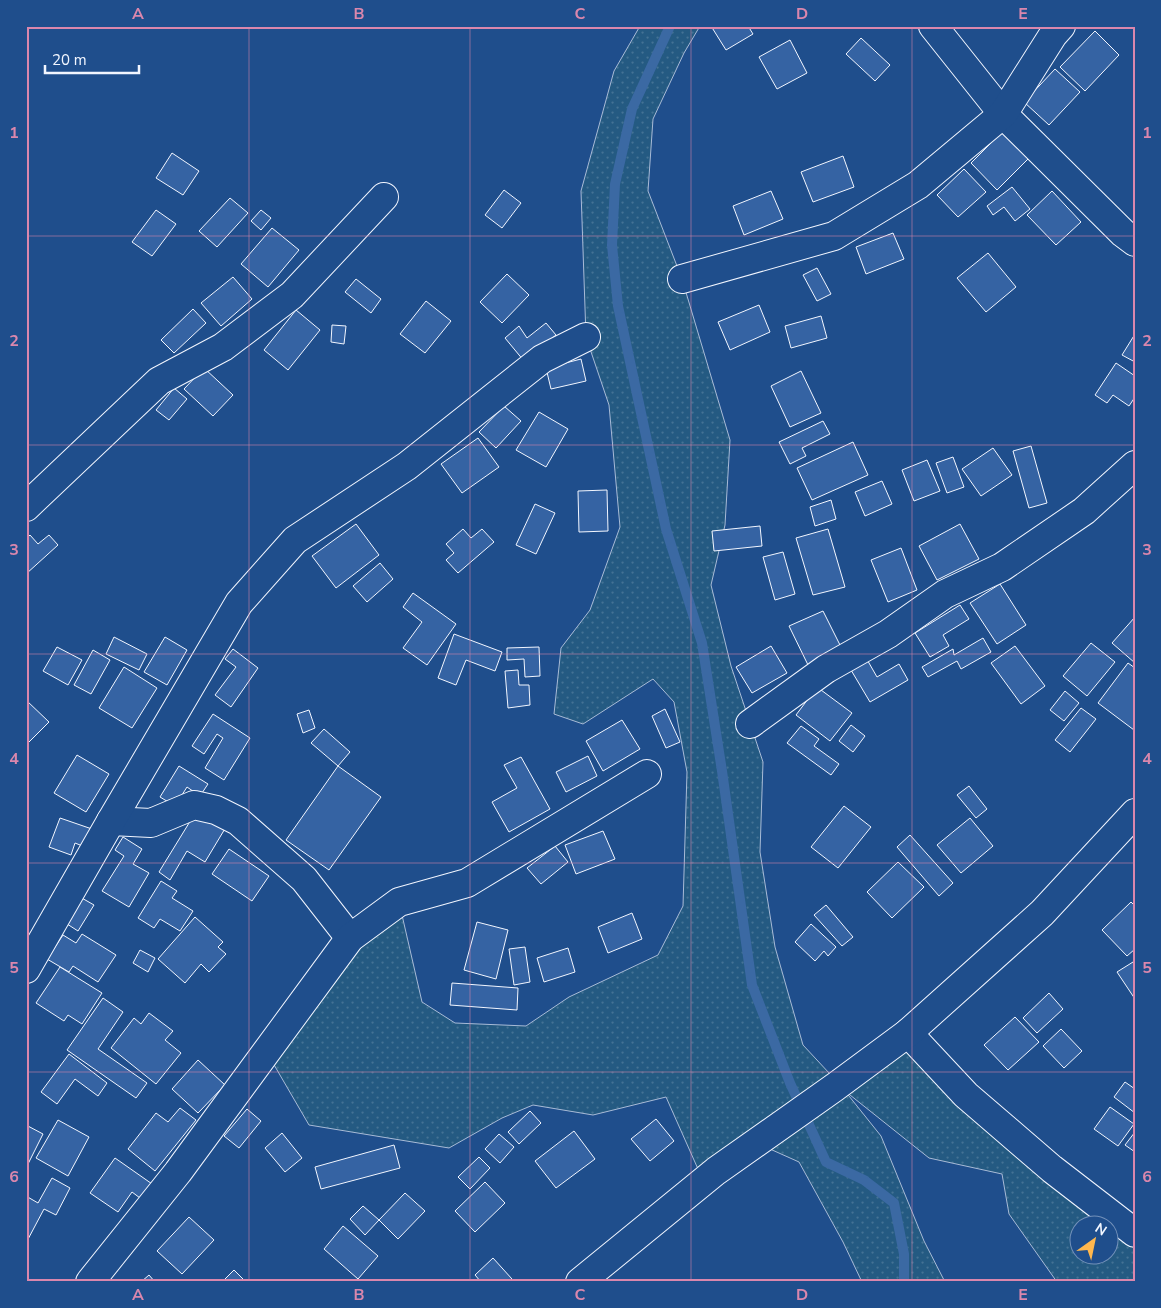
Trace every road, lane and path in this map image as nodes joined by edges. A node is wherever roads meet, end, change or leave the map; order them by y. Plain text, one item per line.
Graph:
1 (933, 26) edge
2 (1061, 26) edge
3 (1003, 114) junction
4 (384, 197) dead end
5 (1135, 242) edge
6 (682, 279) dead end
7 (586, 337) dead end
8 (1135, 465) edge
9 (26, 507) edge
10 (750, 724) dead end
11 (647, 774) dead end
12 (1135, 813) edge
13 (111, 821) junction
14 (350, 938) junction
15 (26, 969) edge
16 (908, 1033) junction
17 (1135, 1232) edge
18 (90, 1282) edge
19 (580, 1282) edge

1 - 3 street
2 - 3 street
3 - 5 street
3 - 6 street
4 - 9 street
7 - 13 street
8 - 10 street
11 - 14 street
12 - 16 street
13 - 14 street
13 - 15 street
14 - 18 street
16 - 17 street
16 - 19 street

